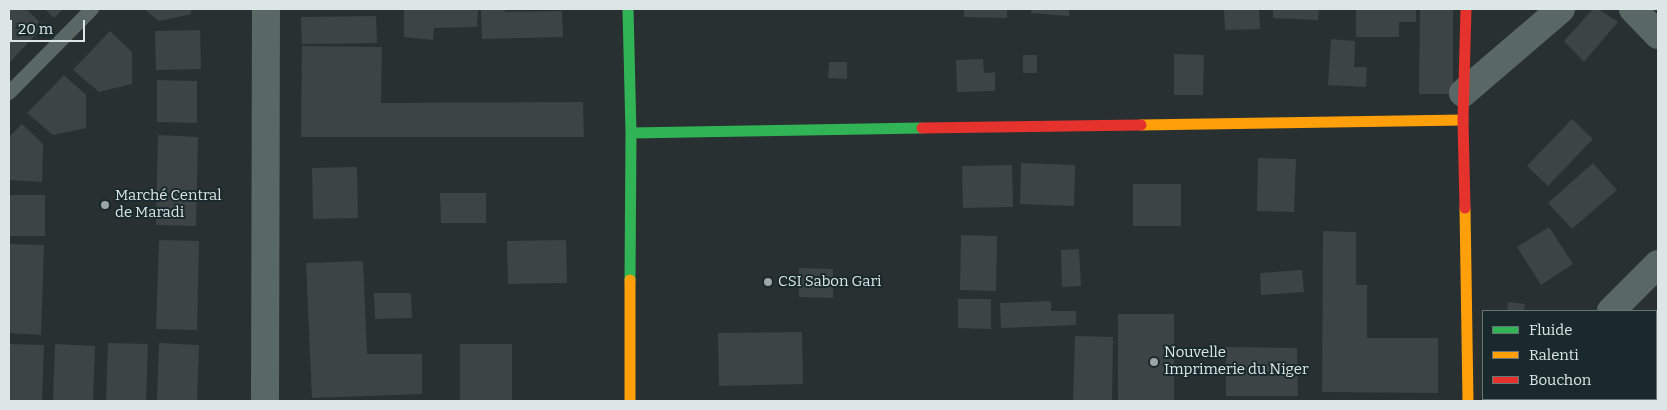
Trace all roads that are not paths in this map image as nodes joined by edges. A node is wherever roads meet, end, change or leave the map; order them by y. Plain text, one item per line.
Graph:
1 (92, 9) edge
2 (266, 9) edge
3 (628, 9) edge
4 (1466, 9) edge
5 (1561, 9) edge
6 (1633, 9) edge
7 (1658, 35) edge
8 (9, 93) edge
9 (1463, 93) junction
10 (1463, 120) junction
11 (631, 133) junction
12 (1658, 264) edge
13 (1612, 310) edge
14 (265, 401) edge
15 (630, 401) edge
16 (1468, 401) edge

1 - 8 lane
2 - 14 street
3 - 11 street
4 - 9 street
5 - 9 street
6 - 7 street
9 - 10 street
10 - 11 street
10 - 16 street
11 - 15 street
12 - 13 street

